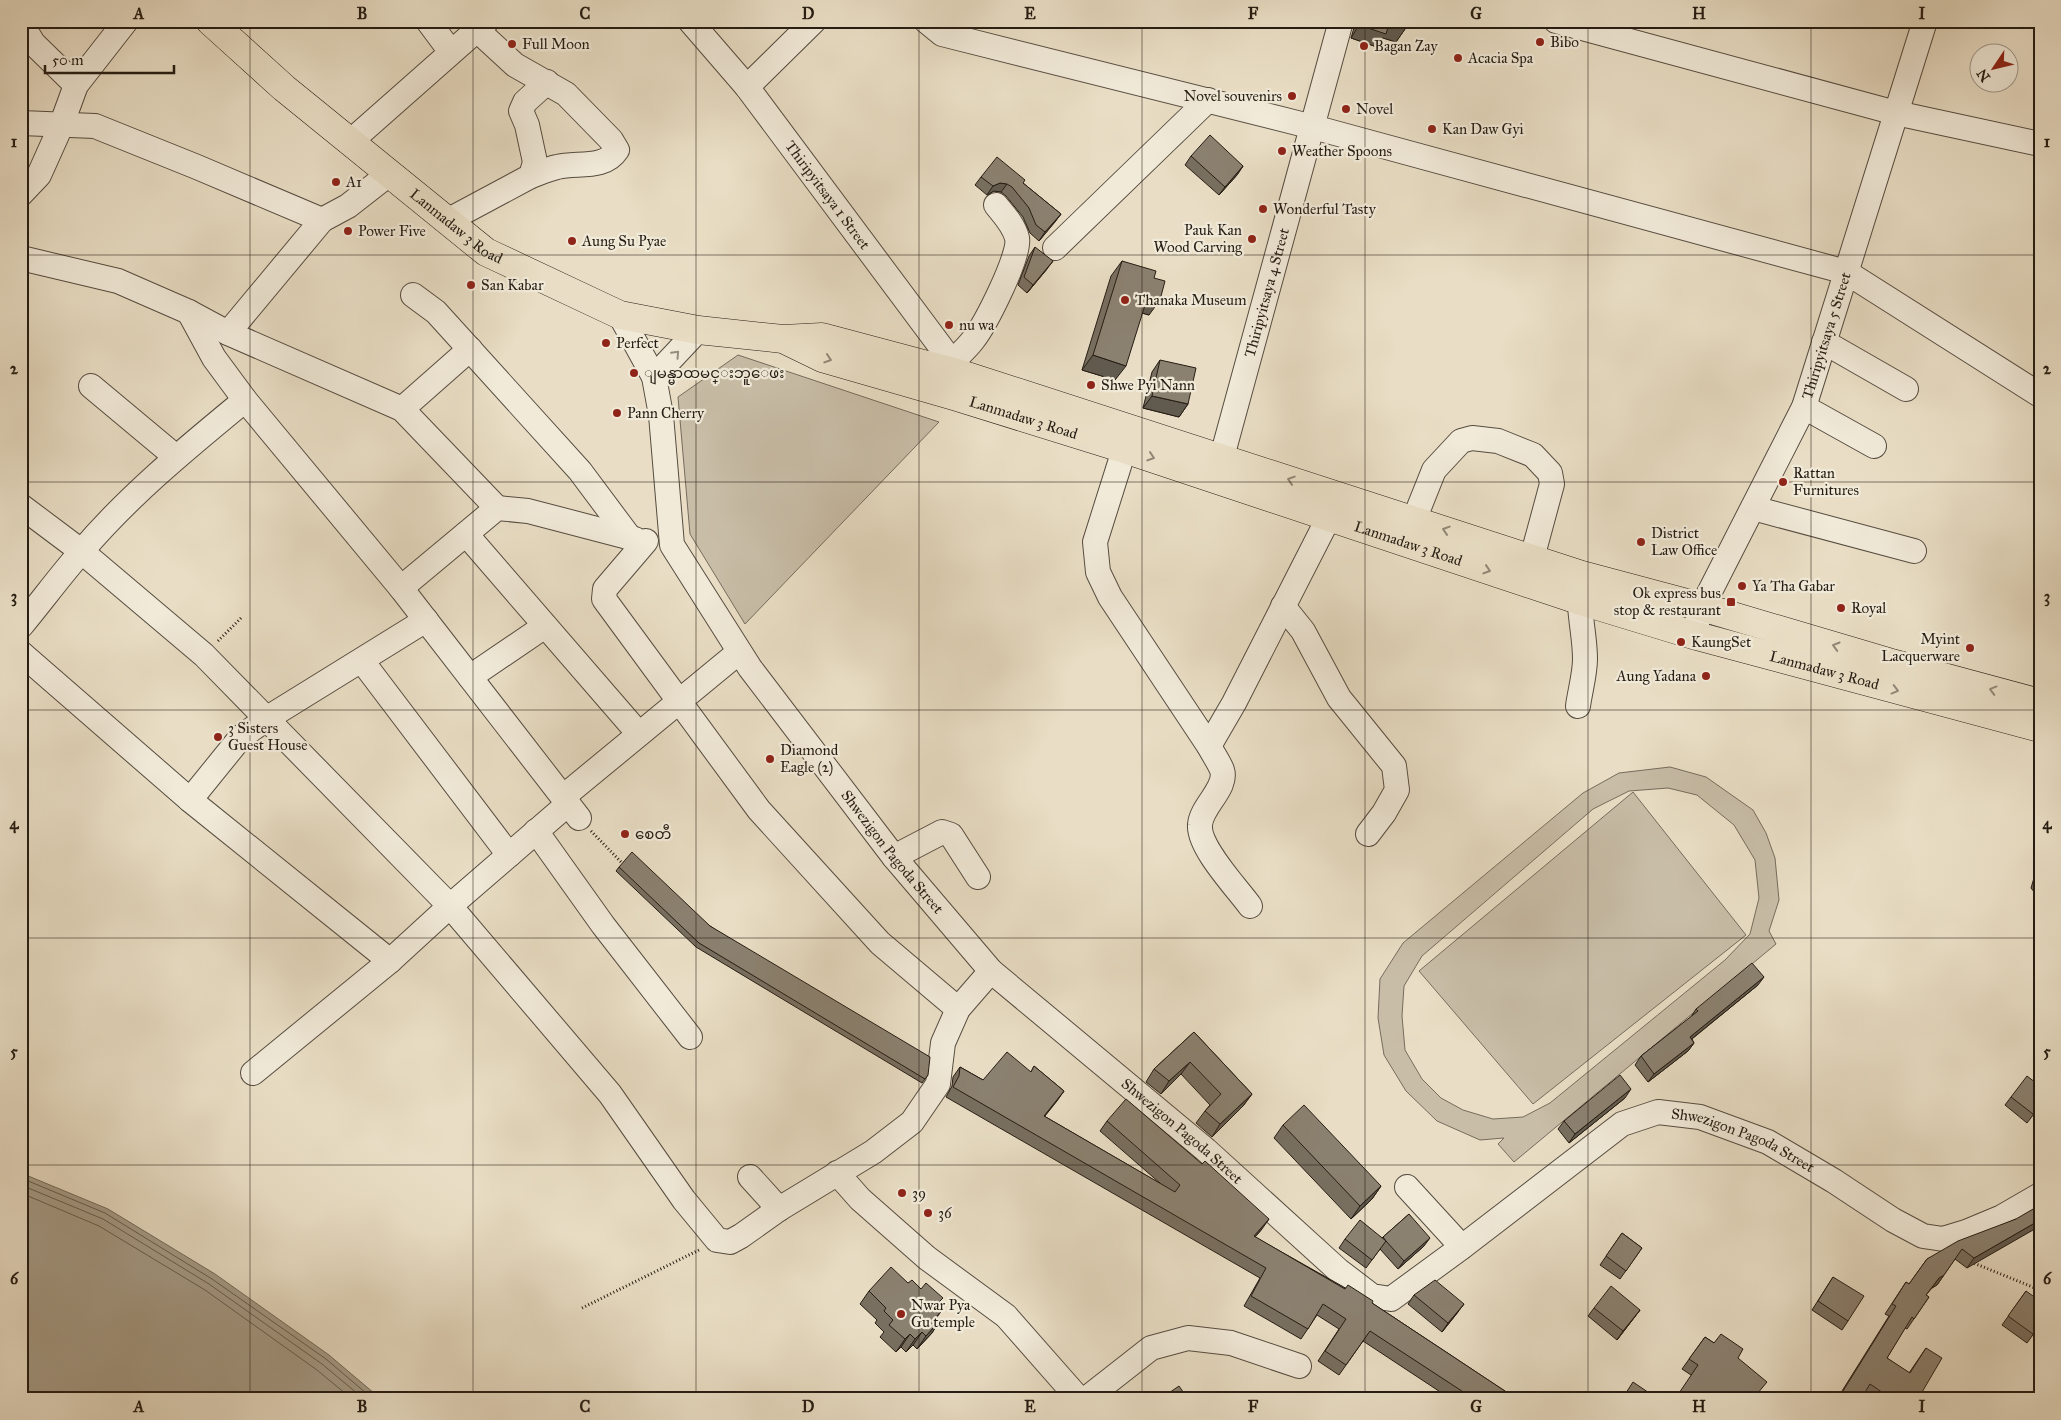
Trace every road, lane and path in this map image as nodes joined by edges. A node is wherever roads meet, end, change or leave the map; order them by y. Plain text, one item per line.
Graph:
1 (126, 21) edge
2 (210, 21) edge
3 (428, 21) edge
4 (690, 21) edge
5 (814, 21) edge
6 (1341, 21) edge
7 (1556, 21) edge
8 (1926, 21) edge
9 (21, 23) edge
10 (482, 26) edge
11 (934, 28) edge
12 (450, 52) junction
13 (547, 82) junction
14 (76, 86) junction
15 (747, 87) junction
16 (1208, 100) junction
17 (1896, 113) junction
18 (21, 124) edge
19 (61, 126) junction
20 (1313, 126) junction
21 (350, 142) junction
22 (2040, 144) edge
23 (389, 174) junction
24 (531, 176) junction
25 (21, 194) edge
26 (996, 205) dead end
27 (322, 220) junction
28 (447, 221) junction
29 (1055, 248) dead end
30 (21, 258) edge
31 (1846, 272) junction
32 (413, 295) dead end
33 (188, 312) junction
34 (620, 315) junction
35 (698, 330) junction
36 (228, 333) junction
37 (783, 339) junction
38 (1824, 342) junction
39 (470, 349) junction
40 (957, 368) junction
41 (654, 377) junction
42 (91, 386) dead end
43 (1906, 389) dead end
44 (2040, 394) edge
45 (245, 400) junction
46 (1804, 408) junction
47 (402, 409) junction
48 (1127, 438) junction
49 (1874, 446) dead end
50 (176, 457) junction
51 (1219, 468) junction
52 (21, 506) edge
53 (497, 508) junction
54 (1753, 508) junction
55 (1329, 517) junction
56 (1414, 520) junction
57 (466, 534) junction
58 (638, 539) junction
59 (672, 545) junction
60 (81, 551) junction
61 (1914, 551) dead end
62 (1532, 558) junction
63 (1580, 587) junction
64 (401, 588) junction
65 (1283, 606) junction
66 (1702, 607) junction
67 (242, 618) dead end
68 (426, 620) junction
69 (21, 626) edge
70 (544, 626) junction
71 (1693, 635) junction
72 (739, 652) junction
73 (21, 653) edge
74 (204, 655) junction
75 (362, 660) junction
76 (470, 677) junction
77 (678, 702) junction
78 (2040, 703) edge
79 (1578, 706) dead end
80 (266, 719) junction
81 (2040, 728) edge
82 (639, 734) junction
83 (1209, 746) junction
84 (190, 800) junction
85 (570, 806) junction
86 (536, 831) junction
87 (1368, 834) dead end
88 (509, 855) junction
89 (894, 857) junction
90 (622, 863) edge
91 (978, 877) dead end
92 (450, 906) junction
93 (1250, 906) dead end
94 (390, 961) junction
95 (991, 972) junction
96 (958, 1009) junction
97 (690, 1037) dead end
98 (252, 1073) dead end
99 (837, 1173) junction
100 (750, 1177) dead end
101 (1407, 1187) dead end
102 (2040, 1195) edge
103 (779, 1209) junction
104 (717, 1240) junction
105 (1462, 1248) junction
106 (1970, 1262) edge
107 (2040, 1290) edge
108 (582, 1308) dead end
109 (1299, 1366) dead end
110 (1079, 1398) edge

1 - 14 street
2 - 21 main road, Lanmadaw 3 Road
3 - 12 street
4 - 15 street, Thiripyitsaya 1 Street
5 - 15 street
6 - 20 street, Thiripyitsaya 4 Street
7 - 17 street
8 - 17 street, Thiripyitsaya 5 Street
9 - 14 street
10 - 12 street
10 - 13 street
11 - 16 street
12 - 21 street
13 - 24 street
13 - 24 street
14 - 19 street
15 - 40 street, Thiripyitsaya 1 Street
16 - 20 street
16 - 29 street
17 - 22 street
17 - 31 street, Thiripyitsaya 5 Street
18 - 19 street
19 - 25 street
19 - 27 street
20 - 31 street
20 - 51 street, Thiripyitsaya 4 Street
21 - 23 main road, Lanmadaw 3 Road
23 - 27 street
23 - 28 main road, Lanmadaw 3 Road
24 - 28 street
26 - 40 street
27 - 36 street
28 - 34 main road, Lanmadaw 3 Road
30 - 33 street
31 - 38 street, Thiripyitsaya 5 Street
31 - 44 street
32 - 39 street
33 - 36 street
33 - 45 street
34 - 35 main road, Lanmadaw 3 Road
34 - 41 street, Shwezigon Pagoda Street
35 - 37 main road, Lanmadaw 3 Road
41 -> 35 street
36 - 47 street
37 - 40 main road, Lanmadaw 3 Road
37 -> 48 main road, Lanmadaw 3 Road
38 - 43 street
38 - 46 street, Thiripyitsaya 5 Street
39 - 47 street
39 - 58 street
40 - 48 main road, Lanmadaw 3 Road
41 - 59 street, Shwezigon Pagoda Street
42 - 50 street
45 - 50 street
45 - 64 street
46 - 49 street
46 - 54 street, Thiripyitsaya 5 Street
47 - 53 street
48 - 51 main road, Lanmadaw 3 Road
48 - 83 street
50 - 60 street
51 - 55 main road, Lanmadaw 3 Road
56 -> 51 main road, Lanmadaw 3 Road
52 - 60 street
53 - 57 street
53 - 58 street
54 - 61 street
54 - 66 street, Thiripyitsaya 5 Street
55 -> 63 main road, Lanmadaw 3 Road
55 - 65 street
62 -> 56 main road, Lanmadaw 3 Road
56 - 62 street
57 - 64 street
57 - 70 street
58 - 59 street
58 - 77 street
59 - 72 street, Shwezigon Pagoda Street
60 - 69 street
60 - 74 street
62 - 63 main road, Lanmadaw 3 Road
63 - 66 main road, Lanmadaw 3 Road
63 - 71 main road, Lanmadaw 3 Road
63 - 79 street
64 - 68 street
65 - 83 street
65 - 87 street
66 - 71 street, Thiripyitsaya 5 Street
78 -> 66 main road, Lanmadaw 3 Road
67 - 74 path
68 - 75 street
68 - 76 street
70 - 76 street
70 - 82 street
71 -> 81 main road, Lanmadaw 3 Road
72 - 77 street
72 - 89 street, Shwezigon Pagoda Street
73 - 84 street
74 - 80 street
75 - 80 street
75 - 88 street
76 - 85 street
77 - 82 street
77 - 96 street
80 - 84 street
80 - 92 street
82 - 85 street
83 - 93 street
84 - 94 street
85 - 86 street
85 - 90 path
86 - 88 street
86 - 97 street
88 - 92 street
89 - 91 street
89 - 95 street, Shwezigon Pagoda Street
92 - 94 street
92 - 104 street
94 - 98 street
95 - 96 street
95 - 105 street, Shwezigon Pagoda Street
96 - 99 street
99 - 103 street
99 - 110 street
100 - 103 street
101 - 105 street
102 - 105 street, Shwezigon Pagoda Street
103 - 104 street
104 - 108 path
106 - 107 path
109 - 110 street

